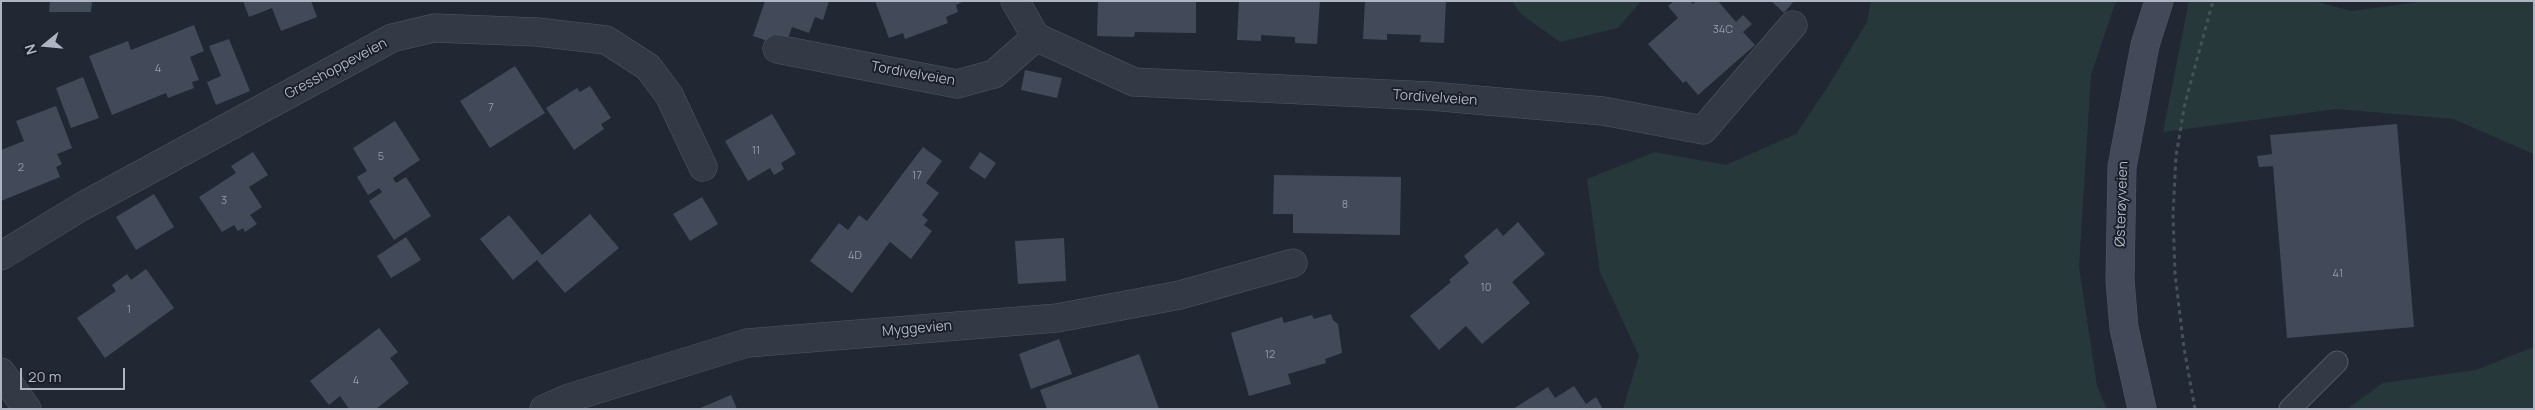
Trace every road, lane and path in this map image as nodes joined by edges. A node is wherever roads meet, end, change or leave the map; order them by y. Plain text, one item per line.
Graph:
1 (1015, 1) edge
2 (2159, 1) edge
3 (2212, 1) edge
4 (1793, 25) dead end
5 (1036, 38) junction
6 (778, 49) dead end
7 (702, 168) dead end
8 (1, 256) edge
9 (1293, 263) dead end
10 (2337, 362) dead end
11 (1, 372) edge
12 (27, 409) edge
13 (544, 409) edge
14 (2142, 409) edge
15 (2194, 409) edge
16 (2290, 409) edge

1 - 5 street
2 - 14 main road, Østerøyveien
3 - 15 path
4 - 5 street, Tordivelveien
5 - 6 street, Tordivelveien
7 - 8 street, Gresshoppeveien
9 - 13 street, Myggevien
10 - 16 lane
11 - 12 street

